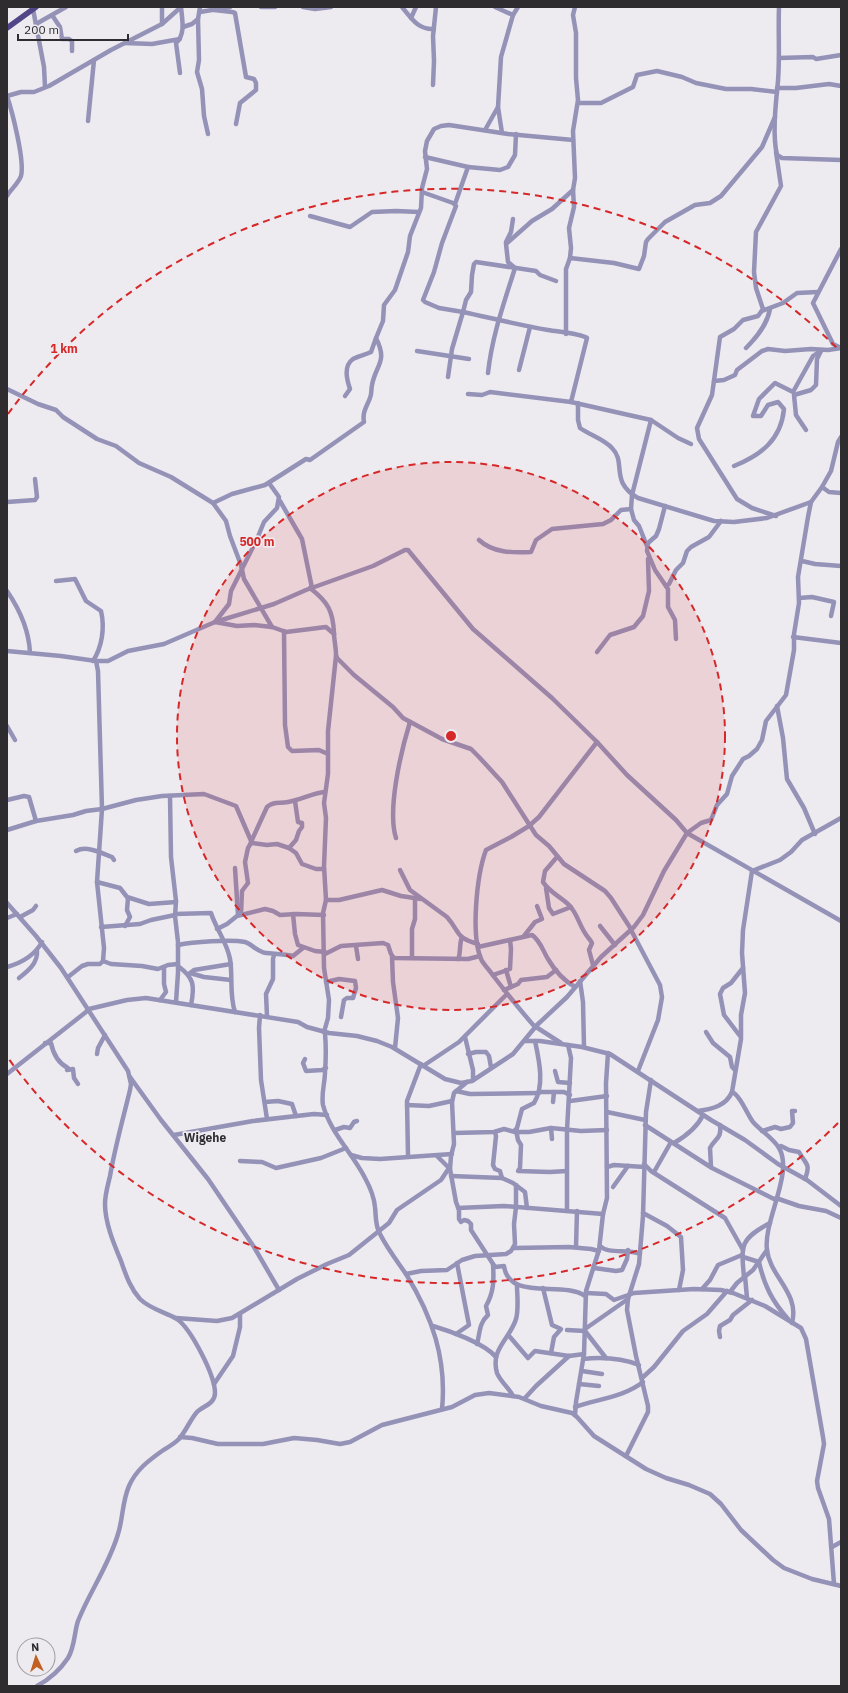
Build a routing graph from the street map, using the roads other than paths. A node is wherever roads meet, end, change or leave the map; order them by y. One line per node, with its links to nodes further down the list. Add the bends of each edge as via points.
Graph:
1 (66, 7): 19 (street)
2 (162, 7): 24 (street)
3 (181, 7): 24 (street); 25 (street)
4 (230, 7): 18 (street)
5 (261, 7): 6 (street)
6 (275, 7)
7 (304, 7): 8 (street)
8 (331, 7)
9 (402, 7): 21 (street)
10 (416, 7): 21 (street)
11 (436, 7): 27 (street)
12 (495, 7): 20 (street)
13 (518, 7): 20 (street)
14 (575, 7): 39 (street, via 573,15)
15 (779, 7): 32 (street)
16 (35, 8): 23 (street); 26 (main road)
17 (200, 10): 18 (street); 22 (street)
18 (214, 10): 43 (street, via 235,13 246,77 254,78 256,83 256,90 239,104)
19 (52, 15): 23 (street); 30 (street, via 60,27 61,38 72,41)
20 (513, 15): 40 (street, via 501,57)
21 (411, 18): 27 (street, via 425,30)
22 (198, 19): 25 (street); 46 (street, via 198,72)
23 (36, 24): 37 (street)
24 (162, 24): 29 (street)
25 (183, 27): 28 (street)
26 (7, 28)
27 (434, 29): 35 (street)
28 (181, 38): 29 (street, via 152,44); 34 (street, via 176,43)
29 (125, 43): 33 (street)
30 (72, 51)
31 (841, 55): 32 (street, via 816,59)
32 (779, 58): 38 (street)
33 (94, 60): 37 (street); 42 (street)
34 (180, 73)
35 (433, 85)
36 (841, 86): 38 (street, via 832,84)
37 (45, 87): 55 (street, via 34,92 7,96 15,122 21,170 20,178)
38 (777, 90): 39 (street, via 726,89 654,71 637,75 633,87 605,102); 41 (street)
39 (578, 103): 48 (street)
40 (498, 107): 44 (street); 45 (street)
41 (775, 117): 49 (street); 62 (street, via 762,147 721,196 710,203 695,205 663,223 648,239 639,269)
42 (88, 121)
43 (236, 124)
44 (485, 130): 45 (street); 50 (street, via 442,126 431,133 426,144)
45 (502, 133): 47 (street)
46 (208, 134)
47 (516, 134): 48 (street); 52 (street, via 514,155 508,167 500,170)
48 (573, 140): 53 (street)
49 (776, 152): 51 (street, via 782,158); 67 (street, via 781,186 756,232 754,272)
50 (426, 157): 52 (street); 54 (street, via 427,172)
51 (841, 160)
52 (468, 167): 56 (street)
53 (573, 190): 60 (street); 62 (street, via 574,207 569,228)
54 (422, 192): 56 (street); 57 (street)
55 (7, 196)
56 (455, 204): 68 (street, via 455,211 423,300 439,308)
57 (419, 212): 58 (street, via 372,212 350,227); 72 (street, via 395,290 384,305 383,321)
58 (310, 216)
59 (513, 219): 60 (street)
60 (506, 244): 63 (street, via 508,262)
61 (841, 249): 65 (street)
62 (570, 258): 71 (street, via 566,269)
63 (515, 268): 64 (street, via 536,271); 68 (street, via 474,262 472,292 466,300); 69 (street)
64 (556, 281)
65 (818, 292): 66 (street, via 797,293); 74 (street, via 814,307 833,344)
66 (770, 309): 67 (street); 73 (street, via 764,328)
67 (762, 311): 82 (street, via 758,316 743,320 720,337)
68 (463, 312): 69 (street); 77 (street)
69 (498, 320): 70 (street); 80 (street)
70 (530, 327): 71 (street); 79 (street)
71 (566, 334): 86 (street, via 582,334 587,338)
72 (376, 338): 85 (street, via 371,352 350,362 346,371 350,389); 94 (street, via 381,348 380,364 363,414 364,422 310,460 307,459)
73 (746, 348)
74 (841, 348): 75 (street)
75 (822, 350): 82 (street, via 765,350 737,369 735,375); 89 (street, via 817,359 816,384 810,390 794,395 796,415); 92 (street, via 813,356 793,392 774,383 759,399 753,416 761,416 768,405 778,402 784,408 783,421 770,444 750,459)
76 (416, 351): 77 (street)
77 (452, 356): 78 (street); 81 (street)
78 (469, 359)
79 (518, 370)
80 (488, 373)
81 (448, 377)
82 (714, 381): 104 (street, via 712,395 697,426 699,439 737,499 752,508)
83 (7, 389): 101 (street, via 56,410 97,439 116,446 139,463 171,477)
84 (468, 394): 86 (street, via 482,395 490,392)
85 (345, 396)
86 (571, 402): 87 (street)
87 (578, 403): 88 (street); 97 (street, via 580,428 613,448 622,483)
88 (651, 420): 91 (street); 97 (street)
89 (806, 430)
90 (841, 437): 95 (street, via 831,470)
91 (691, 444)
92 (734, 466)
93 (35, 479): 99 (street, via 35,500)
94 (269, 483): 98 (street); 101 (street, via 232,494)
95 (822, 487): 96 (street, via 829,492); 100 (street)
96 (841, 493)
97 (632, 495): 102 (street); 103 (street)
98 (280, 501): 111 (street, via 264,522); 114 (street, via 302,539)
99 (7, 502)
100 (811, 502): 104 (street); 109 (street)
101 (213, 503): 111 (street, via 226,521)
102 (665, 506): 105 (street); 107 (street, via 656,536)
103 (631, 509): 106 (street, via 621,510 603,524 552,529 536,540 531,552 497,551 486,547); 107 (street)
104 (776, 516): 105 (street, via 752,521)
105 (721, 521): 113 (street, via 709,537 691,546 683,564)
106 (478, 540)
107 (647, 546): 108 (street)
108 (648, 555): 113 (street); 127 (street, via 649,591 643,616 634,627 610,635)
109 (802, 561): 110 (street); 116 (street, via 798,577)
110 (841, 566)
111 (242, 570): 117 (street, via 244,579); 119 (street, via 231,591 229,604)
112 (56, 581): 130 (street, via 75,579 86,601 101,612 104,620 100,651)
113 (666, 586): 124 (street, via 668,607 675,620)
114 (311, 588): 117 (street); 122 (street, via 329,607); 135 (street, via 373,566 408,550 473,629 552,698)
115 (7, 591): 128 (street, via 24,619 30,639)
116 (799, 598): 118 (street, via 812,597 834,602); 123 (street)
117 (261, 608): 119 (street); 120 (street)
118 (831, 616)
119 (215, 622): 120 (street, via 237,626); 130 (street, via 164,644 128,651 108,661)
120 (272, 627): 121 (street)
121 (284, 631): 122 (street, via 323,627); 136 (street, via 285,725 288,746 292,750 319,750)
122 (334, 634): 129 (street)
123 (794, 637): 125 (street); 131 (street, via 786,695)
124 (676, 639)
125 (841, 643)
126 (7, 651): 128 (street)
127 (597, 652)
128 (30, 653): 130 (street)
129 (336, 656): 132 (street, via 354,675); 136 (street)
130 (95, 661): 141 (street, via 98,671)
131 (777, 706): 146 (street, via 766,721 757,750 744,758 732,776 727,794 717,805 711,820 701,823); 147 (street, via 787,778)
132 (410, 722): 144 (street, via 442,739 475,752 498,777); 148 (street, via 393,804 393,827)
133 (7, 726): 134 (street)
134 (15, 740)
135 (597, 742): 144 (street, via 546,810); 146 (street)
136 (328, 754): 137 (street)
137 (325, 792): 140 (street); 156 (street)
138 (170, 796): 141 (street, via 136,800); 149 (street, via 204,794 235,806); 165 (street, via 171,857)
139 (7, 800): 143 (street, via 28,797)
140 (295, 801): 149 (street, via 270,804); 150 (street, via 298,822 302,823 302,827)
141 (102, 809): 143 (street); 152 (street)
142 (841, 818): 147 (street)
143 (36, 820): 145 (street)
144 (529, 826): 153 (street); 190 (street, via 486,850 477,892)
145 (7, 830)
146 (687, 833): 158 (street); 181 (street, via 664,871 643,914)
147 (815, 834): 158 (street, via 802,840 780,860)
148 (396, 838)
149 (251, 842): 150 (street); 172 (street, via 245,862 248,883 242,891)
150 (289, 848): 156 (street, via 296,853 302,864)
151 (76, 851): 152 (street, via 83,848)
152 (100, 853): 154 (street); 159 (street)
153 (557, 857): 160 (street, via 545,871 543,882); 181 (street, via 604,891)
154 (114, 860)
155 (235, 868): 172 (street)
156 (324, 870): 164 (street)
157 (400, 870): 163 (street, via 410,890)
158 (752, 871): 176 (street); 206 (street, via 743,930)
159 (97, 882): 161 (street, via 122,889); 179 (street)
160 (546, 887): 169 (street); 169 (street, via 552,913)
161 (128, 898): 165 (street, via 148,904); 177 (street, via 127,910 130,917)
162 (415, 899): 163 (street); 164 (street, via 382,890 339,900); 197 (street)
163 (422, 899): 183 (street, via 448,917)
164 (326, 900): 174 (street)
165 (176, 902): 170 (street)
166 (7, 903): 173 (street)
167 (36, 906): 173 (street, via 33,910)
168 (537, 906): 182 (street, via 542,919 535,922)
169 (571, 907): 203 (street, via 592,943 590,950)
170 (175, 914): 177 (street); 180 (street, via 209,912); 188 (street)
171 (293, 914): 172 (street, via 280,915 268,909); 174 (street); 191 (street, via 295,938 298,945)
172 (239, 915): 180 (street)
173 (18, 916): 175 (street); 186 (street)
174 (324, 916): 193 (street)
175 (7, 918)
176 (841, 921)
177 (125, 926): 179 (street)
178 (600, 926): 187 (street)
179 (102, 927): 200 (street)
180 (217, 929): 185 (street)
181 (631, 929): 187 (street); 250 (street, via 660,985 662,997 658,1020)
182 (524, 936): 184 (street); 208 (street, via 536,938)
183 (462, 937): 190 (street); 199 (street)
184 (510, 940): 190 (street); 207 (street, via 510,968)
185 (224, 941): 188 (street); 194 (street, via 246,942 254,949); 201 (street)
186 (42, 942): 192 (street); 211 (street)
187 (615, 944): 203 (street)
188 (178, 945): 202 (street)
189 (356, 946): 193 (street, via 341,946); 196 (street, via 385,943); 198 (street)
190 (478, 946): 195 (street)
191 (303, 948): 193 (street); 194 (street, via 293,956 278,953)
192 (37, 951): 204 (street); 212 (street, via 38,956 31,968)
193 (325, 953): 214 (street)
194 (274, 955): 225 (street, via 273,979 266,994)
195 (480, 956): 199 (street); 210 (street)
196 (392, 957): 197 (street); 239 (street, via 398,1013)
197 (412, 958): 199 (street)
198 (358, 959)
199 (458, 959)
200 (103, 961): 205 (street, via 124,966); 211 (street, via 100,964 82,966)
201 (231, 964): 209 (street, via 194,970); 213 (street)
202 (178, 965): 205 (street, via 168,965); 209 (street); 220 (street)
203 (593, 965): 215 (street)
204 (7, 967)
205 (164, 968): 219 (street, via 166,992)
206 (743, 968): 232 (street, via 745,993 741,1015); 232 (street, via 720,994 724,1014)
207 (506, 970): 210 (street); 216 (street)
208 (556, 970): 216 (street, via 547,977 521,980); 217 (street, via 566,982)
209 (189, 974): 213 (street); 221 (street, via 192,980)
210 (493, 975): 218 (street)
211 (68, 977): 222 (street)
212 (19, 978)
213 (231, 980): 223 (street)
214 (326, 982): 226 (street, via 339,979 355,981 355,995 344,1000); 228 (street, via 329,1000)
215 (580, 982): 217 (street); 238 (street)
216 (511, 987): 218 (street)
217 (575, 987): 227 (street, via 562,1003)
218 (506, 992): 227 (street); 231 (street)
219 (160, 1000): 220 (street); 222 (street, via 137,998)
220 (176, 1002): 221 (street)
221 (192, 1005): 223 (street)
222 (89, 1009): 230 (street); 235 (street)
223 (235, 1012): 224 (street)
224 (260, 1015): 225 (street); 266 (street, via 260,1063)
225 (267, 1016): 228 (street, via 298,1022)
226 (341, 1017)
227 (535, 1027): 234 (street); 236 (street)
228 (324, 1032): 239 (street, via 356,1036); 247 (street)
229 (706, 1032): 248 (street, via 713,1043 730,1057)
230 (105, 1035): 241 (street); 252 (street)
231 (465, 1037): 242 (street); 245 (street, via 443,1054)
232 (741, 1038): 248 (street)
233 (535, 1040): 234 (street); 236 (street); 259 (street, via 539,1058)
234 (525, 1041): 246 (street, via 513,1054)
235 (45, 1043): 251 (street); 257 (street, via 51,1043 53,1052 61,1064 68,1068 67,1070 73,1070)
236 (566, 1045): 237 (street); 243 (street)
237 (576, 1046): 238 (street); 243 (street)
238 (584, 1047): 240 (street)
239 (395, 1048): 245 (street)
240 (608, 1053): 250 (street); 263 (street)
241 (97, 1054)
242 (468, 1054): 246 (street, via 486,1052); 253 (street)
243 (571, 1054): 256 (street)
244 (305, 1059): 247 (street, via 303,1063 306,1071)
245 (422, 1065): 255 (street, via 445,1079); 268 (street)
246 (491, 1067): 253 (street)
247 (326, 1068): 272 (street, via 322,1099)
248 (735, 1070): 261 (street)
249 (555, 1071): 256 (street, via 558,1082)
250 (638, 1071): 254 (street)
251 (7, 1074)
252 (130, 1076): 287 (street); 346 (street, via 130,1090 105,1203 108,1223 134,1293 146,1304)
253 (473, 1080): 255 (street)
254 (651, 1080): 269 (street); 277 (street)
255 (466, 1082): 258 (street)
256 (570, 1083): 262 (street)
257 (78, 1084)
258 (456, 1091): 259 (street, via 470,1094); 264 (street)
259 (539, 1092): 260 (street); 284 (street, via 534,1103 522,1109)
260 (554, 1092): 262 (street); 267 (street)
261 (732, 1092): 269 (street, via 729,1100 724,1103); 283 (street)
262 (570, 1094): 265 (street)
263 (607, 1096): 265 (street); 271 (street)
264 (452, 1101): 268 (street, via 424,1106); 285 (street)
265 (570, 1101): 281 (street)
266 (265, 1102): 274 (street, via 292,1104); 275 (street)
267 (554, 1102)
268 (407, 1105): 294 (street)
269 (698, 1111): 273 (street)
270 (795, 1111): 283 (street, via 792,1111 793,1123 790,1127 774,1127)
271 (607, 1112): 277 (street); 282 (street)
272 (327, 1115): 274 (street); 280 (street)
273 (702, 1115): 278 (street); 289 (street, via 699,1124)
274 (296, 1116): 275 (street)
275 (267, 1119): 287 (street)
276 (357, 1121): 280 (street, via 350,1128)
277 (645, 1122): 289 (street); 298 (street)
278 (720, 1125): 300 (street, via 718,1140 710,1148); 301 (street)
279 (551, 1128): 281 (street); 284 (street); 288 (street)
280 (335, 1130): 291 (street)
281 (567, 1130): 282 (street); 303 (street)
282 (607, 1130): 299 (street)
283 (762, 1131): 301 (street, via 779,1147)
284 (516, 1132): 286 (street, via 504,1129); 303 (street, via 521,1145 518,1171)
285 (454, 1133): 286 (street); 292 (street)
286 (497, 1133): 306 (street, via 492,1165 500,1171)
287 (174, 1135): 339 (street, via 254,1246)
288 (552, 1139)
289 (672, 1143): 300 (street); 304 (street)
290 (781, 1146): 307 (street, via 799,1152 808,1165)
291 (346, 1148): 293 (street); 296 (street, via 321,1158 276,1168 262,1162)
292 (452, 1154): 295 (street); 302 (street)
293 (351, 1155): 294 (street, via 376,1159); 321 (street, via 374,1198)
294 (408, 1156): 295 (street)
295 (437, 1156): 302 (street)
296 (240, 1161)
297 (628, 1166): 298 (street); 299 (street); 309 (street)
298 (644, 1166): 304 (street); 317 (street)
299 (607, 1167): 318 (street, via 607,1198)
300 (711, 1167): 310 (street)
301 (783, 1167): 307 (street); 310 (street)
302 (449, 1169): 305 (street); 321 (street, via 441,1180 397,1210 389,1223)
303 (567, 1170): 315 (street)
304 (654, 1172): 329 (street, via 725,1218)
305 (451, 1176): 306 (street); 313 (street)
306 (502, 1178): 308 (street)
307 (805, 1179): 311 (street)
308 (516, 1185): 312 (street); 314 (street, via 525,1192)
309 (613, 1187)
310 (776, 1199): 319 (street, via 826,1211); 320 (street)
311 (841, 1206)
312 (516, 1207): 313 (street, via 491,1205); 314 (street); 323 (street)
313 (458, 1208): 327 (street, via 459,1219 471,1224 471,1230)
314 (527, 1208): 315 (street)
315 (567, 1211): 316 (street)
316 (577, 1211): 318 (street); 322 (street)
317 (643, 1213): 328 (street); 340 (street, via 681,1237 683,1270)
318 (603, 1214): 324 (street)
319 (841, 1218)
320 (770, 1223): 326 (street); 329 (street, via 749,1237 743,1245)
321 (379, 1232): 334 (street); 339 (street, via 349,1255 322,1266)
322 (576, 1247): 323 (street); 324 (street)
323 (514, 1248): 327 (street, via 506,1254)
324 (599, 1249): 325 (street); 333 (street)
325 (628, 1250): 328 (street); 333 (street, via 622,1270)
326 (767, 1250): 330 (street); 347 (street, via 772,1267 792,1300)
327 (488, 1254): 331 (street); 332 (street)
328 (640, 1254): 343 (street, via 638,1272)
329 (742, 1254): 330 (street); 335 (street); 338 (street, via 718,1265)
330 (759, 1262): 335 (street); 347 (street, via 763,1282 778,1307)
331 (457, 1263): 334 (street, via 447,1270); 351 (street, via 469,1325)
332 (493, 1263): 336 (street, via 495,1267 504,1266 505,1274); 354 (street, via 494,1283 486,1306 488,1315 481,1322)
333 (594, 1268): 342 (street)
334 (406, 1274): 348 (street)
335 (745, 1277): 341 (street); 344 (street)
336 (516, 1285): 337 (street); 356 (street, via 516,1318)
337 (543, 1288): 342 (street); 355 (street, via 552,1325 561,1329 554,1337)
338 (702, 1289): 340 (street); 341 (street)
339 (279, 1290): 345 (street)
340 (679, 1290): 343 (street, via 634,1293)
341 (729, 1292): 344 (street); 363 (street, via 707,1314 683,1332)
342 (586, 1295): 343 (street, via 606,1294 614,1300); 350 (street)
343 (628, 1297): 350 (street); 360 (street, via 628,1320)
344 (750, 1299): 347 (street); 353 (street, via 730,1320 720,1326)
345 (240, 1314): 346 (street, via 228,1320 217,1321); 364 (street, via 240,1327 233,1356)
346 (174, 1318): 364 (street, via 183,1324 192,1337)
347 (792, 1323): 375 (street, via 802,1330 807,1342 824,1444 817,1482 829,1519)
348 (433, 1326): 351 (street); 370 (street, via 443,1377)
349 (567, 1330): 350 (street)
350 (585, 1330): 358 (street); 359 (street)
351 (456, 1334): 354 (street)
352 (510, 1337): 355 (street, via 528,1358 535,1351)
353 (720, 1338)
354 (477, 1344): 356 (street)
355 (551, 1353): 357 (street)
356 (496, 1356): 367 (street, via 497,1374 510,1388)
357 (569, 1356): 358 (street); 368 (street)
358 (584, 1356): 359 (street); 361 (street)
359 (606, 1358): 360 (street)
360 (639, 1365): 363 (street)
361 (582, 1372): 362 (street); 365 (street)
362 (602, 1374)
363 (642, 1380): 369 (street, via 631,1391); 373 (street, via 648,1412)
364 (214, 1384): 372 (street, via 215,1398 198,1411)
365 (579, 1384): 366 (street); 369 (street)
366 (599, 1386)
367 (513, 1396): 368 (street); 370 (street, via 481,1393)
368 (525, 1398): 371 (street, via 541,1406)
369 (575, 1407): 371 (street)
370 (442, 1409): 372 (street, via 382,1425 350,1442 340,1444 294,1438 258,1444 218,1444)
371 (575, 1415): 373 (street, via 594,1436)
372 (180, 1437): 378 (street, via 145,1463 132,1478 124,1502 118,1535 78,1622 69,1656 59,1670)
373 (626, 1456): 376 (street, via 659,1476 710,1494 741,1530 784,1568)
374 (841, 1542): 375 (street)
375 (832, 1547): 376 (street)
376 (834, 1584): 377 (street)
377 (841, 1586)
378 (37, 1686)

